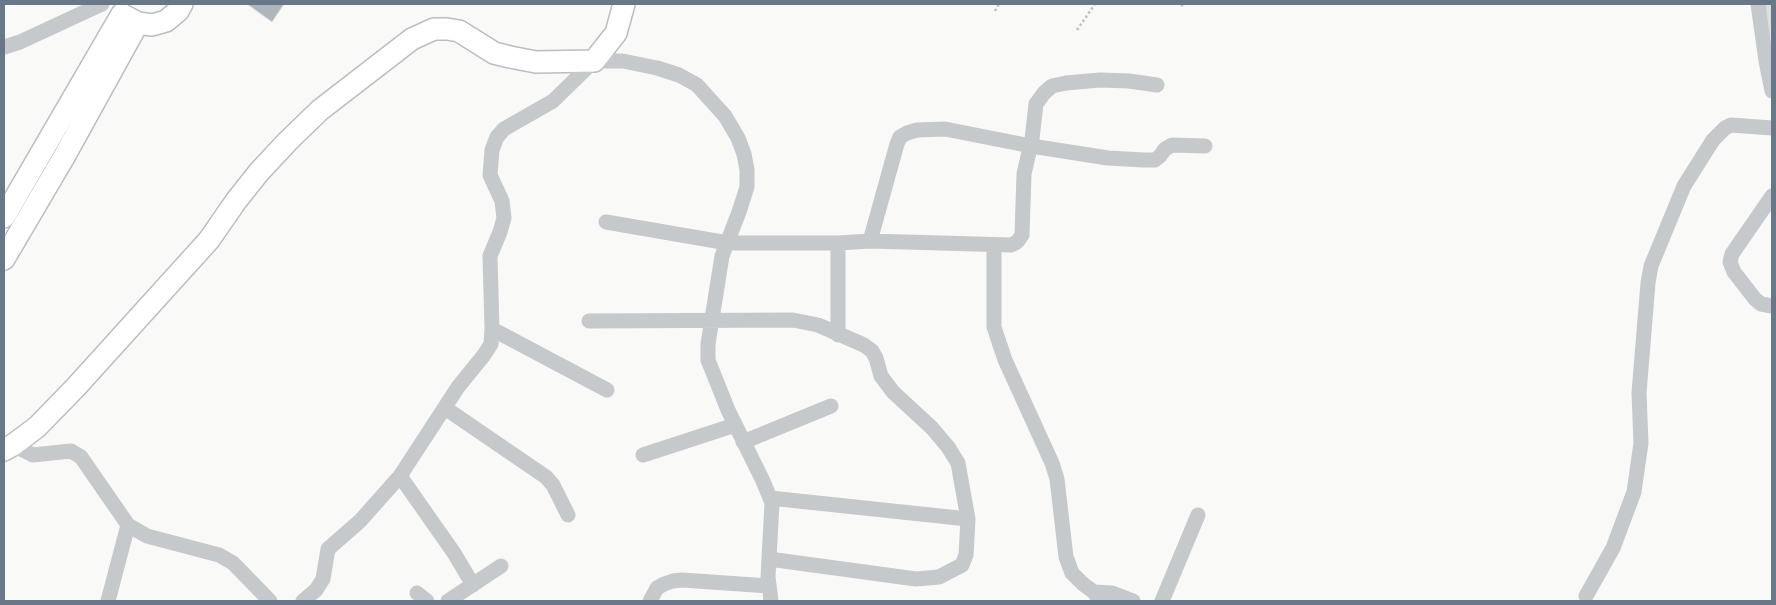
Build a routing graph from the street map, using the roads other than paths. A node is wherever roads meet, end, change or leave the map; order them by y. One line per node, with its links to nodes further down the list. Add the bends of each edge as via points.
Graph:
1 (102, 4): 6 (street)
2 (182, 4): 5 (main road, via 166,21 152,25)
3 (624, 4): 7 (main road, via 616,33)
4 (1758, 4): 9 (street)
5 (125, 14): 14 (main road); 20 (main road, via 68,149)
6 (4, 47)
7 (594, 61): 17 (street, via 623,61 679,75 697,85 725,116 744,154 747,187); 24 (street, via 552,101 504,129 494,143 490,175 504,211 490,256); 31 (main road, via 536,62 510,57 494,53 459,31 447,29 434,29 412,39 320,110 288,141 259,172 209,240 75,388 37,427)
8 (1157, 86): 11 (street, via 1100,80 1052,86 1036,104)
9 (1772, 90)
10 (1772, 128): 43 (street, via 1731,125 1713,140 1684,186 1651,266 1640,393 1640,460 1634,492 1612,548)
11 (1031, 146): 12 (street, via 1144,160 1155,160 1172,145); 16 (street, via 944,129 907,133 897,144); 19 (street, via 1024,174 1022,235 1011,245)
12 (1206, 146)
13 (1772, 196): 21 (street, via 1732,254 1730,262 1755,299)
14 (4, 217)
15 (606, 222): 17 (street)
16 (870, 240): 18 (street); 19 (street)
17 (728, 243): 18 (street); 22 (street, via 722,256)
18 (838, 243): 25 (street)
19 (994, 245): 44 (street, via 994,328 1005,360 1052,463 1057,479 1066,557 1072,573)
20 (4, 259)
21 (1772, 306)
22 (712, 320): 23 (street); 25 (street, via 803,321); 29 (street, via 708,360)
23 (589, 321)
24 (492, 329): 26 (street); 28 (street, via 491,344 484,356)
25 (838, 335): 37 (street, via 872,351 881,376 893,392 948,447 958,463)
26 (607, 390)
27 (831, 406): 30 (street)
28 (445, 408): 33 (street); 35 (street, via 546,477 554,485)
29 (735, 425): 30 (street); 32 (street)
30 (743, 442): 34 (street)
31 (8, 448): 38 (street, via 33,455 71,451 81,457)
32 (643, 455)
33 (400, 476): 41 (street); 47 (street, via 360,521 328,549 323,579)
34 (770, 498): 37 (street); 39 (street)
35 (568, 515)
36 (1198, 515): 52 (street)
37 (968, 519): 39 (street, via 966,555 962,565 939,577 916,579)
38 (128, 526): 45 (street); 46 (street, via 147,536 233,562)
39 (769, 558): 42 (street)
40 (502, 566): 41 (street)
41 (473, 585): 48 (street)
42 (769, 586): 49 (street, via 673,581 657,588); 50 (street)
43 (1586, 596)
44 (1097, 597): 51 (street, via 1112,593)
45 (108, 601)
46 (268, 601)
47 (303, 601)
48 (448, 601)
49 (650, 601)
50 (771, 601)
51 (1134, 601)
52 (1162, 601)

